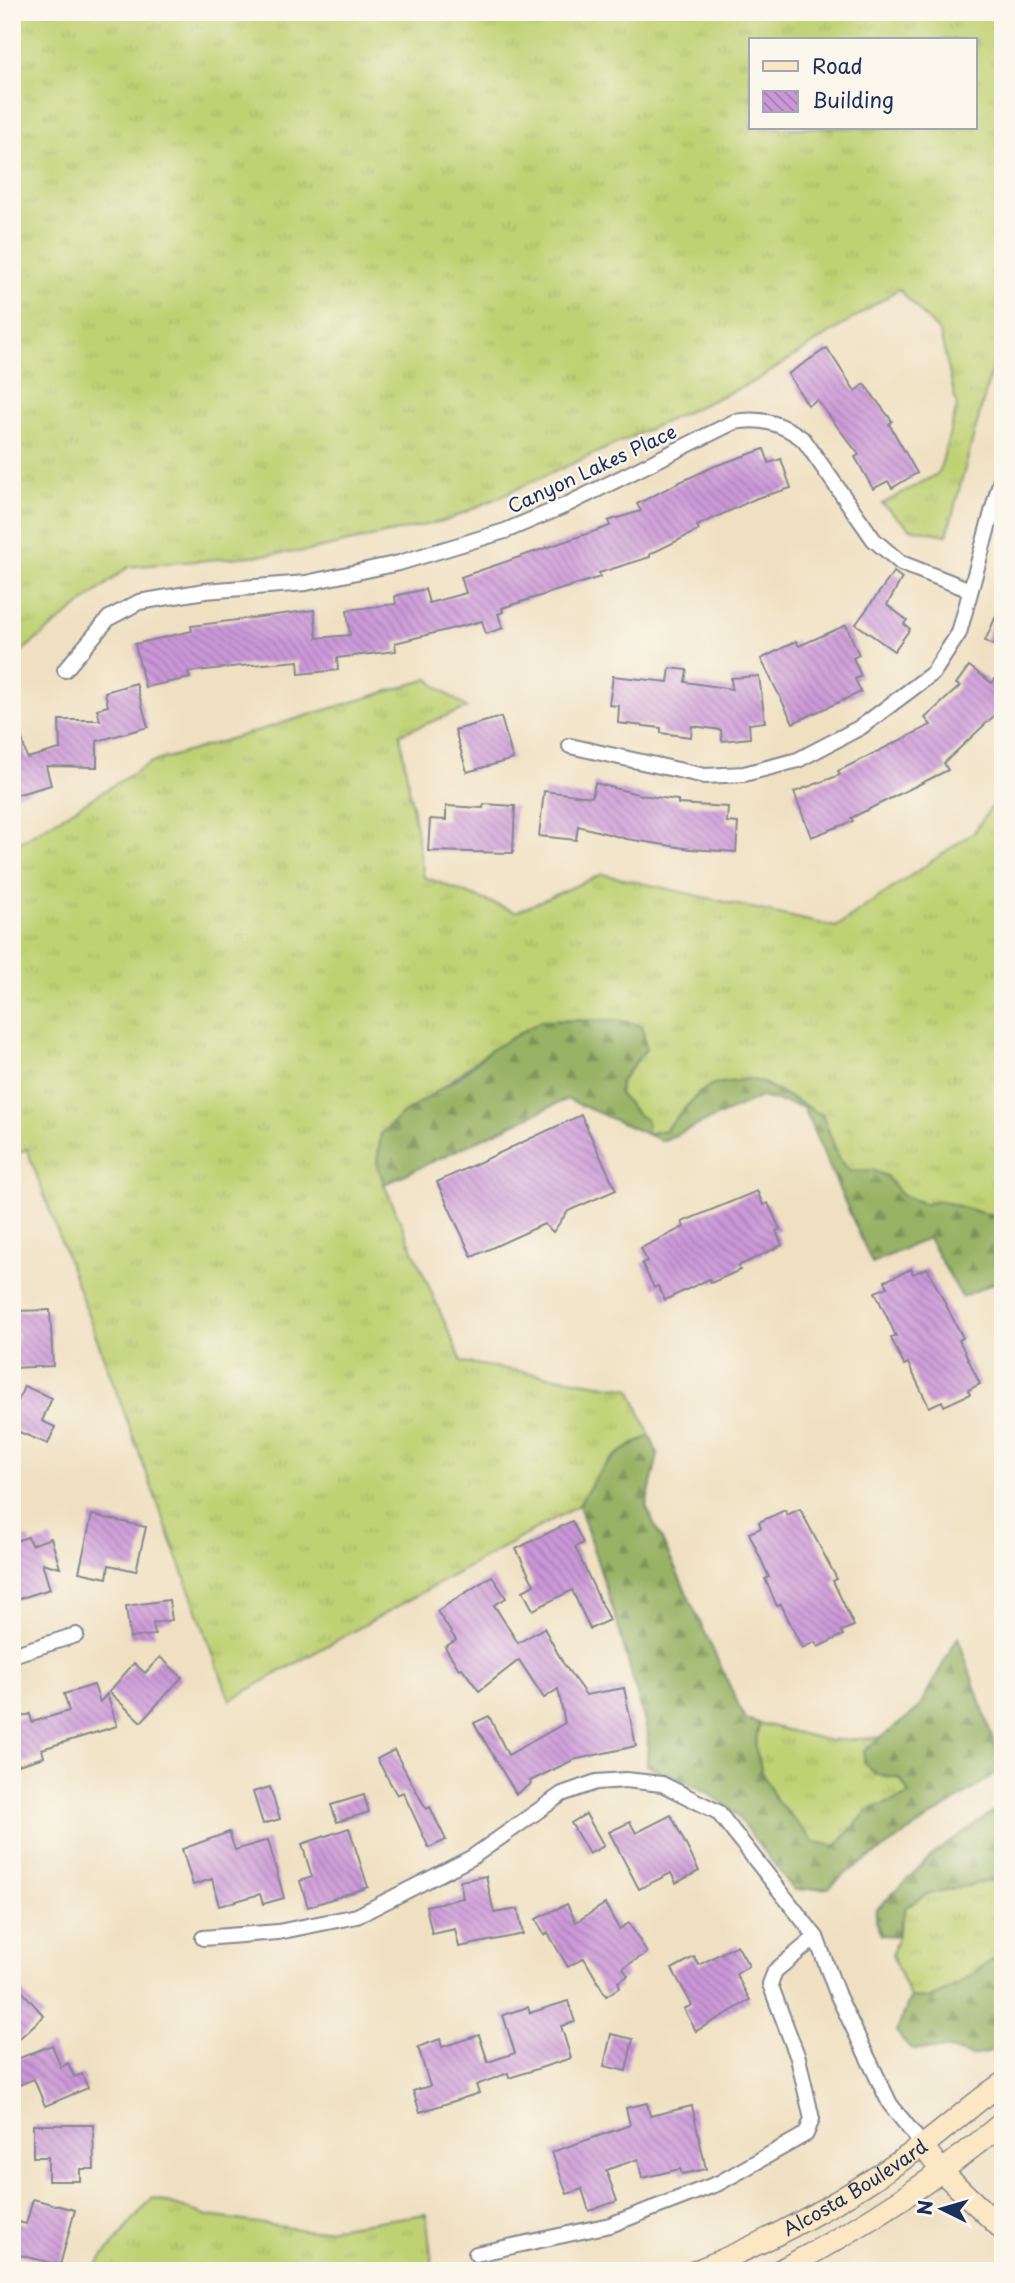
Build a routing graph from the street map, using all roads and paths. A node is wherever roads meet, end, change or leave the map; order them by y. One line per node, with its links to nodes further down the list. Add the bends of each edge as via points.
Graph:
1 (1003, 472): 2 (street)
2 (970, 590): 3 (street, Canyon Lakes Place, via 901,563 867,531 804,440 788,428 751,419 734,422 505,531 412,559 306,583 139,602 108,618); 4 (street, via 959,633 933,673 861,727 798,760 744,774 705,775)
3 (65, 670)
4 (570, 746)
5 (76, 1635): 6 (street)
6 (12, 1655)
7 (816, 1937): 8 (street, via 718,1812 662,1784 626,1780 596,1782 562,1794 471,1858 358,1916 278,1931); 11 (street, via 838,1996 890,2104); 14 (street, via 775,1971 770,1984 799,2059 812,2119 806,2134 719,2183 610,2225)
8 (203, 1938)
9 (1003, 2083): 11 (main road, Alcosta Boulevard)
10 (1003, 2122): 12 (main road, Alcosta Boulevard)
11 (923, 2146): 12 (main road); 15 (main road, Alcosta Boulevard, via 761,2244)
12 (942, 2172): 13 (main road); 16 (main road, Alcosta Boulevard)
13 (1003, 2230)
14 (476, 2253)
15 (696, 2271)
16 (779, 2271)

